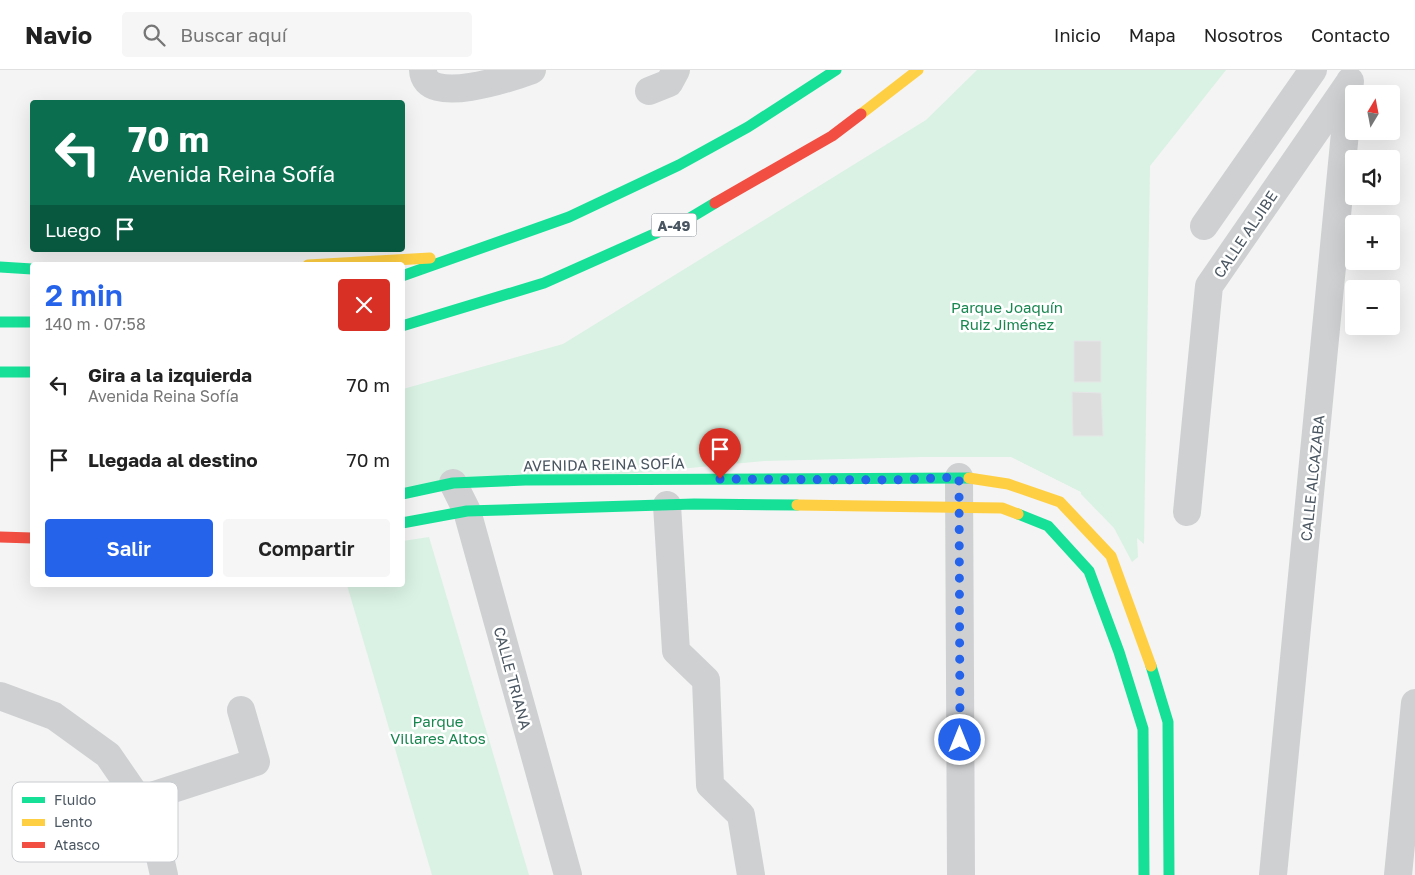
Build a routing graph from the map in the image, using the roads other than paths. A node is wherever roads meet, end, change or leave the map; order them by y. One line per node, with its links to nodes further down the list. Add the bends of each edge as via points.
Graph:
1 (532, 70): 6 (street, via 466,89 445,88 428,81)
2 (676, 70): 8 (street, via 669,83)
3 (836, 70): 10 (main road, via 748,127 680,165 569,217)
4 (918, 70): 17 (main road, A-49, via 832,136 690,218 544,283)
5 (1313, 70): 9 (street)
6 (423, 72)
7 (1354, 75): 26 (street, CALLE ALJIBE, via 1209,286); 42 (street, CALLE ALCAZABA)
8 (649, 91)
9 (1204, 226)
10 (464, 256): 11 (main road); 14 (main road)
11 (360, 262)
12 (0, 267): 13 (main road)
13 (30, 269)
14 (405, 275)
15 (0, 322): 16 (main road)
16 (30, 322)
17 (405, 325)
18 (0, 372): 19 (main road)
19 (30, 372)
20 (959, 477): 21 (main road, AVENIDA REINA SOFÍA); 24 (street); 41 (main road, AVENIDA REINA SOFÍA, via 1008,484 1060,502 1111,556 1145,644 1168,722)
21 (453, 483): 22 (main road, AVENIDA REINA SOFÍA); 25 (street, CALLE TRIANA)
22 (405, 493)
23 (667, 505): 24 (main road); 25 (main road); 38 (street, via 676,651 706,680 710,785 741,815)
24 (959, 508): 39 (street); 40 (main road, via 1002,508 1048,526 1089,572 1143,728)
25 (467, 511): 27 (main road); 37 (street, CALLE TRIANA)
26 (1188, 512)
27 (405, 522)
28 (0, 537): 29 (main road)
29 (30, 538)
30 (0, 696): 33 (street, via 54,716 108,755)
31 (1415, 703): 43 (street)
32 (242, 710): 34 (street, via 256,762)
33 (127, 782)
34 (178, 787)
35 (161, 862): 36 (street)
36 (164, 875)
37 (568, 875)
38 (751, 875)
39 (961, 875)
40 (1144, 875)
41 (1169, 875)
42 (1273, 875)
43 (1398, 875)

